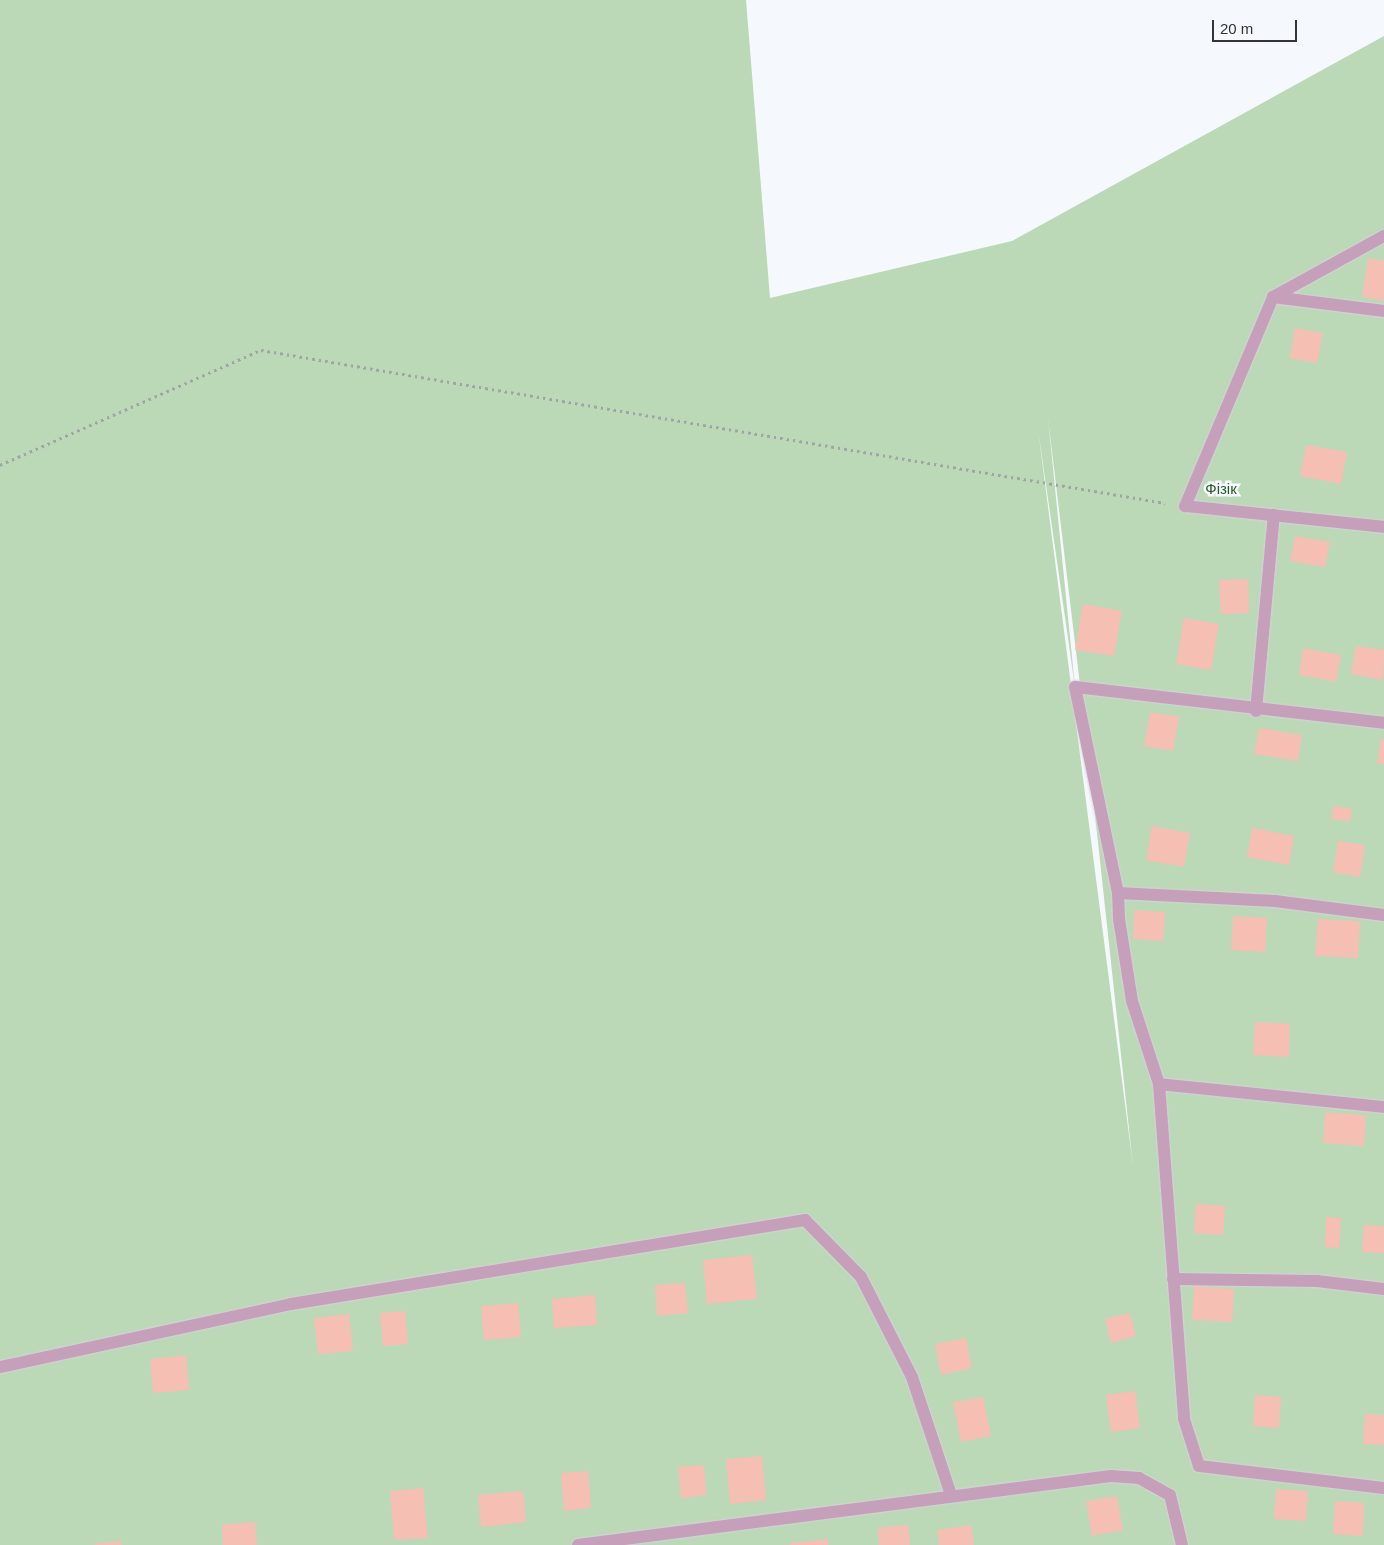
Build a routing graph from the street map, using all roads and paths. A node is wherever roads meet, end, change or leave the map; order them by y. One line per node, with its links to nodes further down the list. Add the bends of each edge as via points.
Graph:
1 (1384, 236): 2 (lane)
2 (1273, 297): 3 (lane); 5 (lane)
3 (1384, 311)
4 (0, 465): 5 (path, via 261,350)
5 (1185, 506): 6 (lane)
6 (1274, 515): 7 (lane); 8 (lane)
7 (1384, 527)
8 (1256, 711): 9 (lane); 10 (lane, via 1075,687)
9 (1384, 723)
10 (1118, 894): 11 (lane, via 1275,902); 12 (lane, via 1132,1001)
11 (1384, 915)
12 (1158, 1084): 13 (lane); 14 (lane)
13 (1384, 1107)
14 (1174, 1279): 15 (lane, via 1317,1281); 17 (lane, via 1184,1419 1199,1466)
15 (1384, 1289)
16 (0, 1367): 18 (lane, via 291,1304 804,1220 861,1277 912,1377)
17 (1384, 1488)
18 (951, 1495): 19 (lane); 20 (lane, via 1111,1476 1139,1478 1170,1495)
19 (578, 1545)
20 (1182, 1545)

